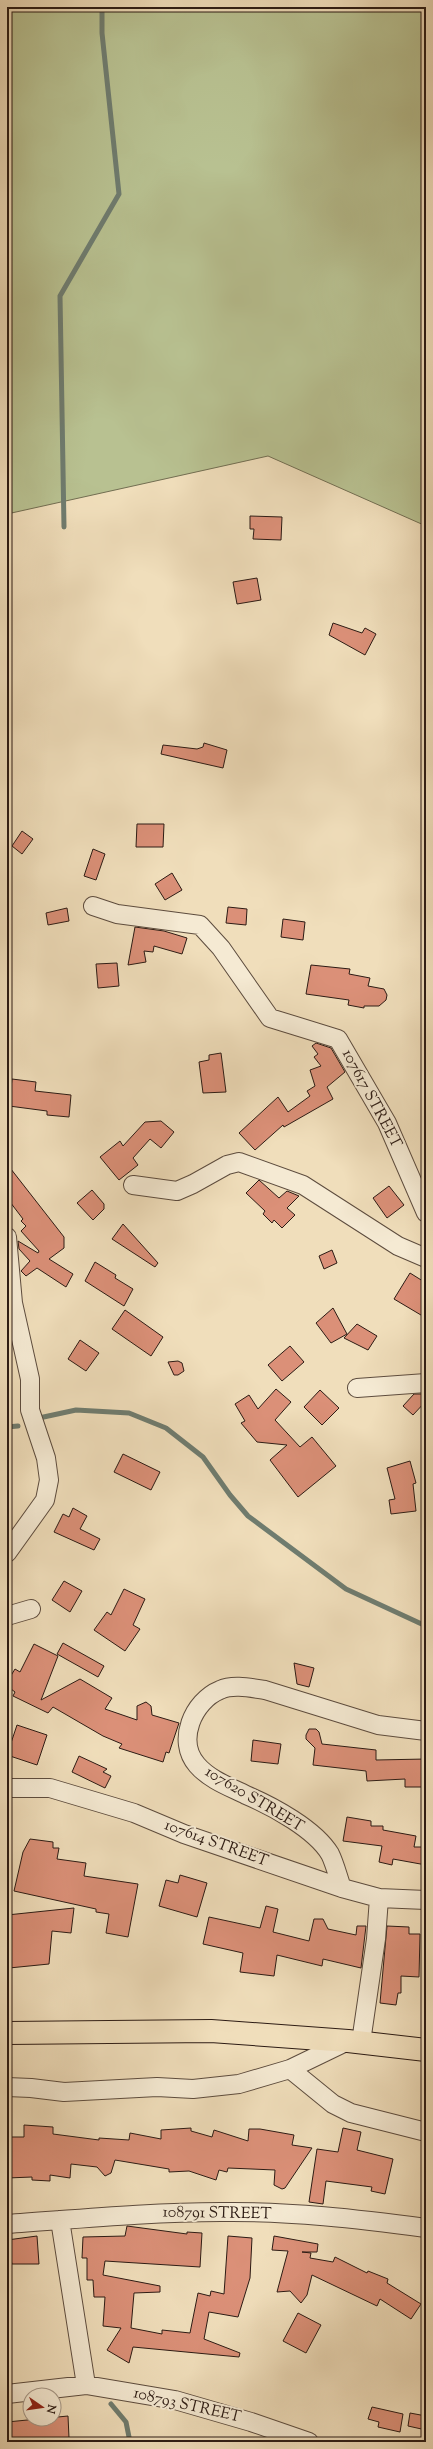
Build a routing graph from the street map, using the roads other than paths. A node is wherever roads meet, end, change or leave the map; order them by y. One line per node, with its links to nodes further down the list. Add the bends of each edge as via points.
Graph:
1 (93, 906): 3 (street, 107617 STREET, via 117,914 200,925 221,948 270,1018 338,1039 387,1123)
2 (133, 1185): 5 (street, via 177,1191 227,1165 238,1162 303,1185 398,1246)
3 (426, 1213)
4 (7, 1237): 8 (street, via 13,1303 30,1379 30,1410 46,1458 49,1480 45,1500)
5 (426, 1258)
6 (426, 1383): 7 (street)
7 (357, 1388)
8 (7, 1552)
9 (31, 1609): 10 (street)
10 (7, 1616)
11 (426, 1732): 13 (street, 107620 STREET, via 378,1725 265,1690 247,1688 221,1689 210,1695 197,1708 188,1740 190,1755 197,1765 225,1785 268,1804 310,1833 330,1853)
12 (7, 1788): 13 (street, 107614 STREET, via 50,1788 119,1809)
13 (342, 1888): 14 (street, 107614 STREET)
14 (379, 1898): 15 (street, 107614 STREET); 17 (street, via 376,1939)
15 (426, 1900)
16 (7, 2033): 17 (main road, via 211,2031)
17 (354, 2042): 18 (main road); 19 (street)
18 (426, 2050)
19 (290, 2069): 20 (street, via 239,2084 193,2089 158,2087 64,2092); 21 (street, via 333,2104 351,2113)
20 (7, 2087)
21 (426, 2132)
22 (60, 2220): 23 (street, 108791 STREET); 24 (street, 108791 STREET, via 134,2214 223,2212 317,2217); 25 (street)
23 (7, 2224)
24 (426, 2228)
25 (86, 2384): 26 (street, 108793 STREET); 27 (street, 108793 STREET, via 176,2400)
26 (7, 2394)
27 (309, 2442)

